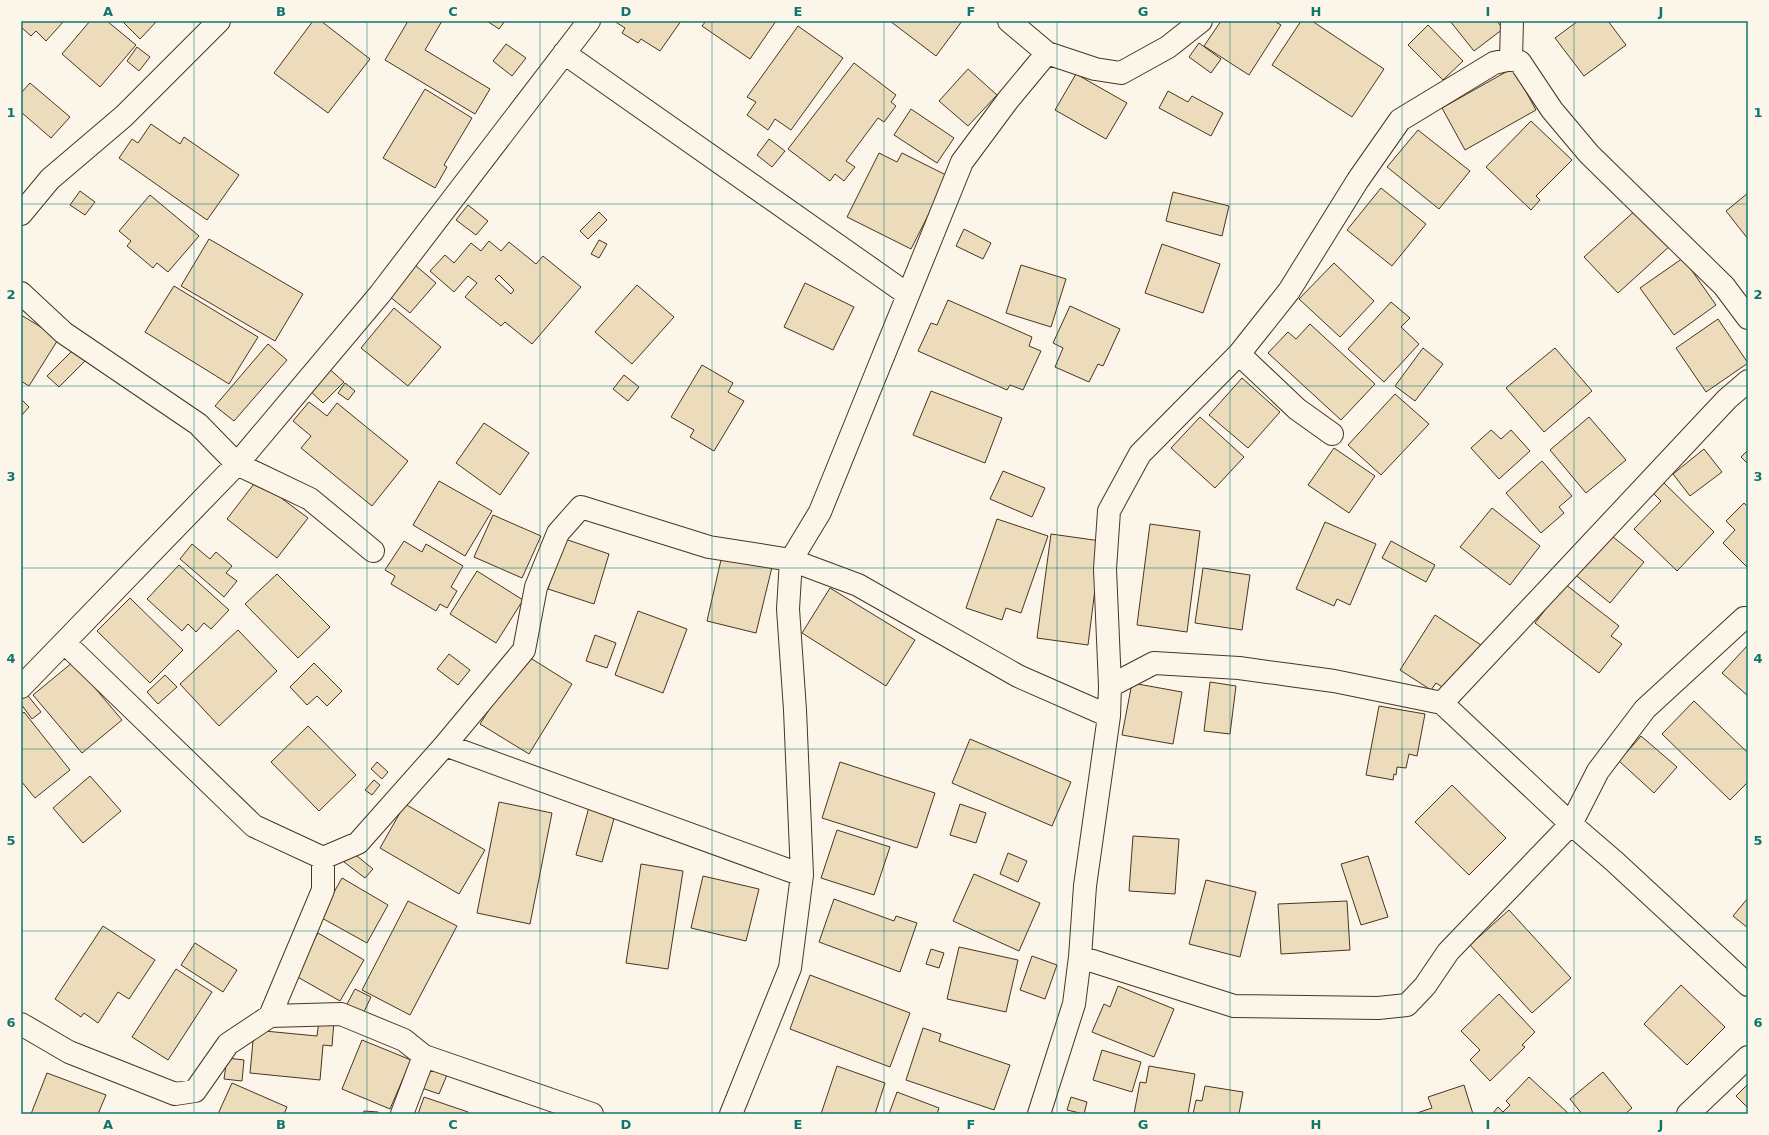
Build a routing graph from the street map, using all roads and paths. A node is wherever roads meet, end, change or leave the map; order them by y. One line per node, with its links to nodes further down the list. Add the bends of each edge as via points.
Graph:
1 (219, 21): 9 (street, via 124,116 50,179)
2 (589, 21): 6 (street)
3 (1008, 21): 7 (street)
4 (1201, 21): 7 (street, via 1168,47 1121,73 1095,69)
5 (1512, 21): 8 (street)
6 (564, 53): 11 (street); 16 (street, via 380,294)
7 (1047, 54): 11 (street, via 1008,100 962,162)
8 (1512, 60): 12 (street, via 1520,62 1552,110 1589,154 1724,286); 13 (street, via 1494,63 1400,120 1358,180 1288,291)
9 (21, 214)
10 (21, 293): 16 (street, via 64,332 198,424)
11 (908, 294): 18 (street, via 820,512)
12 (1748, 318)
13 (1239, 354): 15 (street, via 1297,409); 21 (street, via 1140,454 1109,511 1105,569)
14 (1748, 381): 23 (street, via 1727,399)
15 (1332, 434)
16 (237, 464): 17 (street, via 310,499); 20 (street)
17 (373, 551)
18 (791, 560): 24 (street, via 858,585 1018,676); 25 (street, via 709,547 581,507 558,533 536,587 524,650); 28 (street, via 788,609)
19 (1744, 618): 26 (street, via 1645,709 1598,771)
20 (65, 643): 22 (street); 27 (street, via 254,826)
21 (1110, 686): 23 (street, via 1154,663 1239,668 1334,681); 24 (street)
22 (21, 687)
23 (1442, 703): 26 (street)
24 (1109, 716): 29 (street, via 1085,886)
25 (445, 745): 27 (street, via 358,843); 28 (street)
26 (1571, 824): 29 (street, via 1448,952 1426,986 1407,1005 1378,1008 1234,1006); 30 (street)
27 (323, 858): 31 (street, via 323,890)
28 (802, 875): 37 (street, via 790,968)
29 (1080, 957): 38 (street, via 1074,1004)
30 (1748, 985)
31 (270, 1016): 32 (street, via 228,1044 194,1091 175,1094 69,1052); 33 (street, via 341,1014 404,1040)
32 (21, 1024)
33 (424, 1056): 35 (street); 36 (street)
34 (1748, 1057): 39 (street)
35 (402, 1114)
36 (592, 1114)
37 (732, 1114)
38 (1039, 1114)
39 (1688, 1114)

